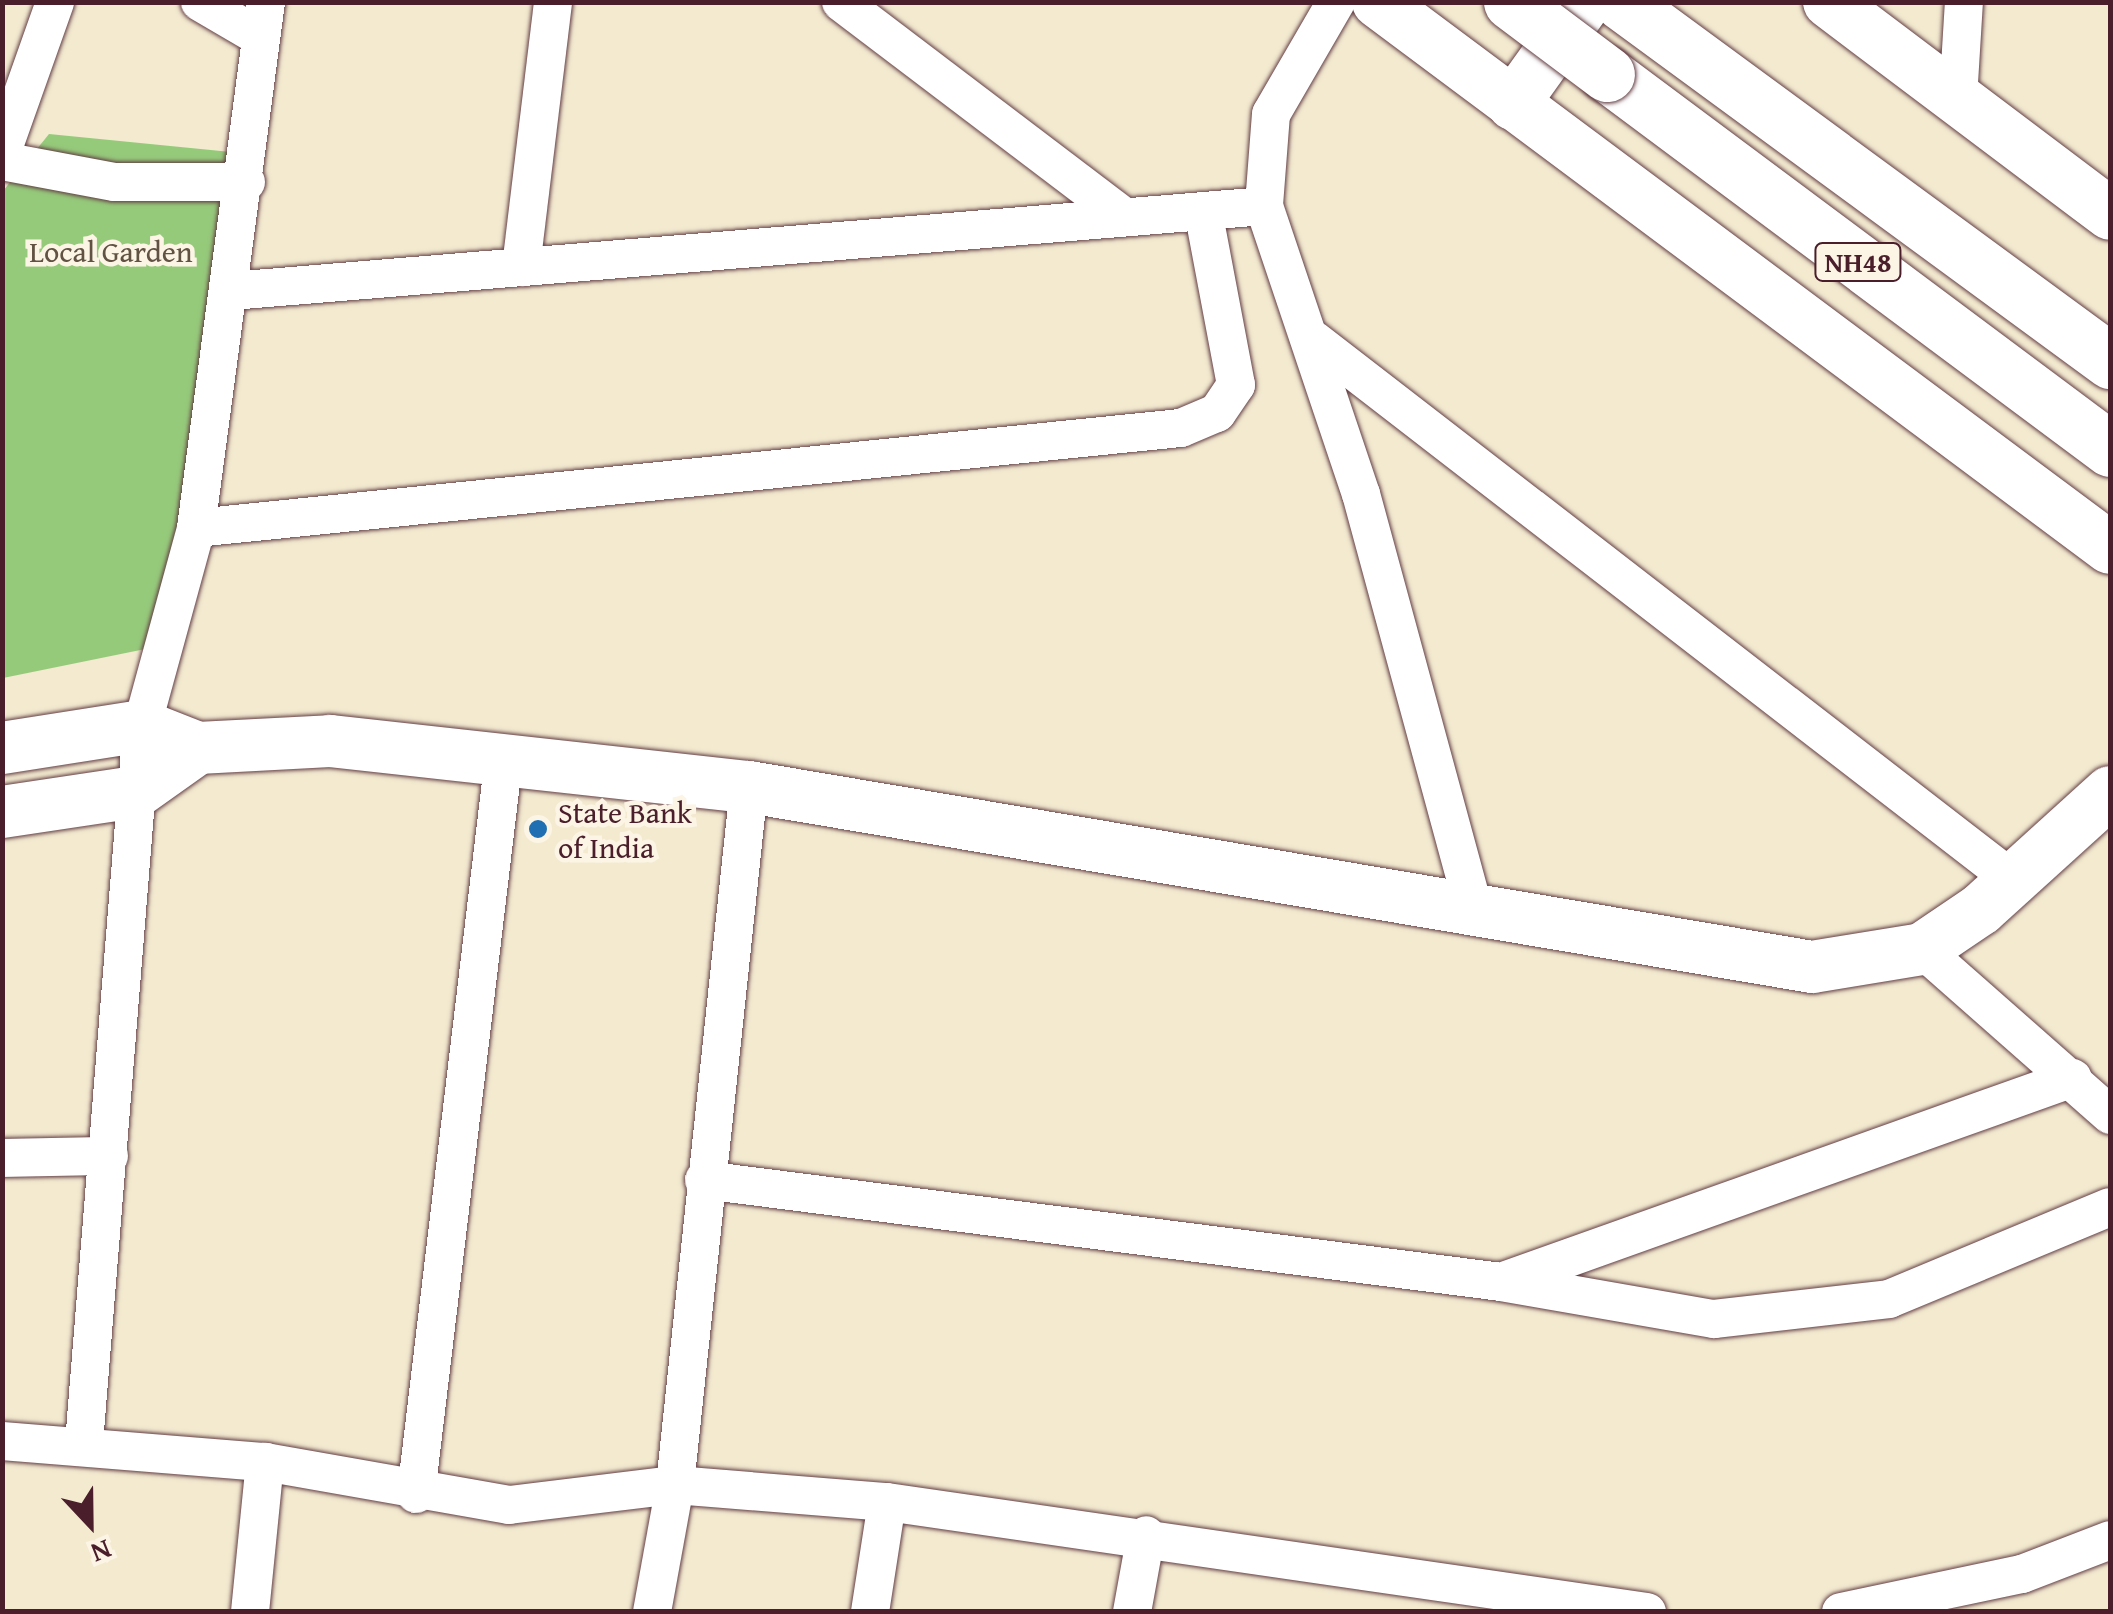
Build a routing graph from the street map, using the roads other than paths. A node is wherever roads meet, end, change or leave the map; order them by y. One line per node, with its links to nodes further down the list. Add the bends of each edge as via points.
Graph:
1 (54, 2): 14 (street)
2 (200, 2): 11 (street)
3 (553, 2): 21 (street)
4 (841, 2): 20 (street)
5 (1336, 2): 18 (street, via 1271,114)
6 (1378, 2): 13 (street)
7 (1511, 2): 25 (highway, NH48, bridge)
8 (1829, 2): 12 (street)
9 (1964, 2): 12 (street)
10 (1612, 4): 13 (street); 24 (highway, NH48)
11 (263, 20): 16 (street)
12 (1958, 99): 17 (street)
13 (1513, 104): 27 (street)
14 (2, 152)
15 (2, 161): 16 (street, via 114,182)
16 (246, 182): 22 (street)
17 (2106, 198)
18 (1264, 206): 19 (street); 23 (street)
19 (1203, 211): 20 (street); 26 (street, via 1236,384 1216,412 1182,428)
20 (1124, 218): 21 (street)
21 (521, 267): 22 (street)
22 (231, 291): 26 (street)
23 (1314, 340): 36 (street); 37 (street)
24 (2110, 361)
25 (2110, 449)
26 (196, 528): 28 (street)
27 (2110, 548)
28 (142, 726): 29 (street); 30 (street); 33 (street)
29 (2, 748)
30 (198, 748): 31 (street, via 330,741); 33 (street)
31 (504, 757): 32 (street); 50 (street)
32 (749, 788): 37 (street); 43 (street)
33 (136, 792): 35 (street); 41 (street)
34 (2110, 792): 36 (street)
35 (2, 812)
36 (2014, 880): 38 (street)
37 (1475, 915): 38 (street, via 1812,967)
38 (1922, 949): 39 (street)
39 (2072, 1078): 40 (street); 45 (street)
40 (2110, 1115)
41 (109, 1156): 42 (street); 47 (street)
42 (2, 1158)
43 (704, 1180): 45 (street); 49 (street)
44 (2110, 1207): 45 (street, via 1889,1300 1827,1312 1714,1319)
45 (1500, 1282)
46 (2, 1441): 47 (street)
47 (84, 1443): 48 (street)
48 (265, 1462): 50 (street); 54 (street)
49 (675, 1485): 50 (street, via 559,1505); 51 (street); 55 (street)
50 (416, 1494)
51 (887, 1502): 52 (street); 56 (street)
52 (1146, 1535): 57 (street); 58 (street)
53 (2110, 1540): 59 (street, via 2022,1574)
54 (250, 1612)
55 (652, 1612)
56 (870, 1612)
57 (1132, 1612)
58 (1646, 1612)
59 (1841, 1612)

